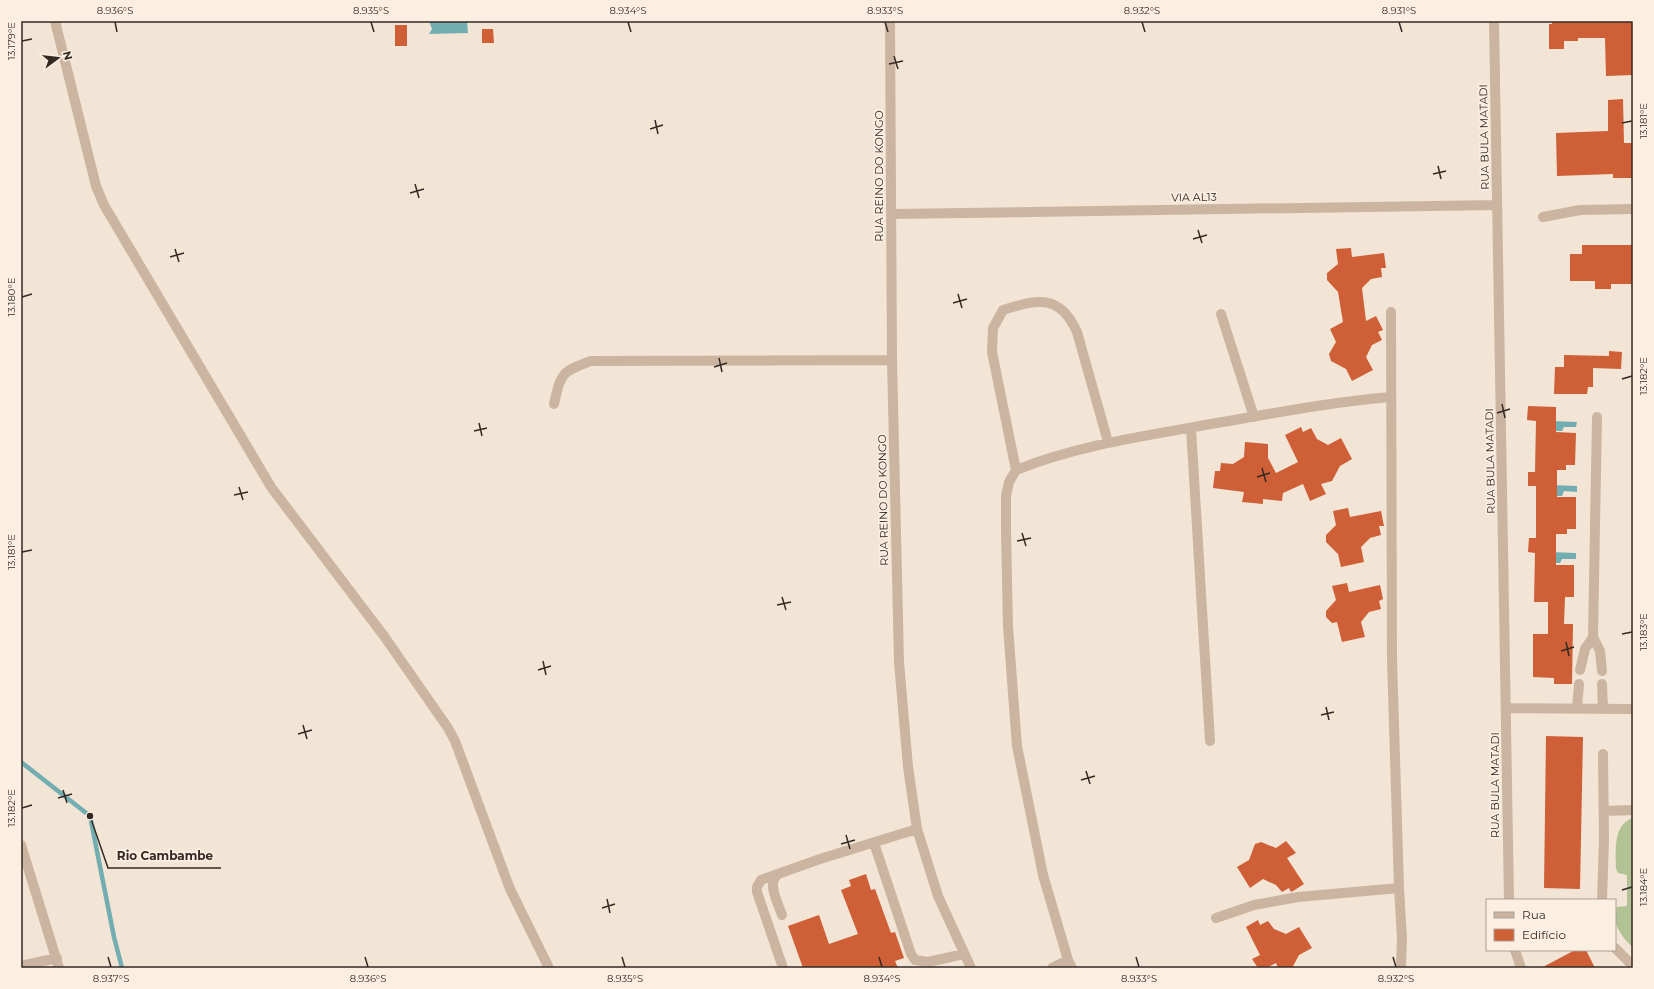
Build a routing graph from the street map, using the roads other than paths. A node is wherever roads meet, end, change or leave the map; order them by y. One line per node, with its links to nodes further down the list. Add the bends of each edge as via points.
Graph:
1 (55, 21): 49 (street, via 96,186 104,204 271,487 384,636 448,728 510,889)
2 (890, 21): 6 (street, RUA REINO DO KONGO)
3 (1494, 21): 4 (street, RUA BULA MATADI)
4 (1497, 205): 6 (street, VIA AL13); 23 (street, RUA BULA MATADI)
5 (1633, 209): 7 (street, via 1580,210)
6 (892, 214): 10 (street, RUA REINO DO KONGO)
7 (1543, 217)
8 (1391, 312): 11 (street)
9 (1221, 314): 13 (street)
10 (892, 360): 12 (street, via 591,362 574,367 561,377); 31 (street, RUA REINO DO KONGO, via 899,662 909,774)
11 (1390, 397): 13 (street, via 1323,404); 37 (street, via 1392,659)
12 (554, 404)
13 (1254, 417): 15 (street)
14 (1596, 417): 18 (street)
15 (1191, 428): 16 (street); 27 (street)
16 (1108, 442): 17 (street, via 1044,459); 17 (street, via 1072,320 1061,308 1044,301 1003,310 993,328 992,352)
17 (1016, 470): 46 (street, via 1009,482 1006,496 1006,531 1008,627 1017,746 1042,875)
18 (1593, 637): 19 (street, via 1585,649); 20 (street, via 1600,651)
19 (1580, 670)
20 (1602, 671)
21 (1580, 684): 24 (street)
22 (1602, 684): 25 (street)
23 (1506, 708): 24 (street); 38 (street, RUA BULA MATADI)
24 (1577, 708): 25 (street)
25 (1603, 709): 26 (street)
26 (1633, 709)
27 (1210, 741)
28 (1603, 754): 30 (street)
29 (1633, 810): 30 (street)
30 (1604, 811): 39 (street)
31 (917, 829): 32 (street); 44 (street, RUA REINO DO KONGO, via 938,896)
32 (874, 843): 34 (street); 44 (street, via 915,960 928,962)
33 (21, 845): 45 (street)
34 (780, 873): 35 (street); 36 (street, via 774,877)
35 (760, 882): 36 (street, via 767,881); 50 (street, via 758,896)
36 (773, 887): 40 (street)
37 (1399, 888): 41 (street, via 1254,905); 53 (street)
38 (1509, 899)
39 (1602, 899)
40 (782, 915)
41 (1216, 918)
42 (1616, 949): 48 (street)
43 (1515, 951): 54 (street)
44 (964, 954): 51 (street, RUA REINO DO KONGO)
45 (58, 963): 47 (street)
46 (1070, 964): 52 (street)
47 (21, 966)
48 (1633, 966)
49 (549, 968)
50 (783, 968)
51 (971, 968)
52 (1052, 968)
53 (1401, 968)
54 (1520, 968)

